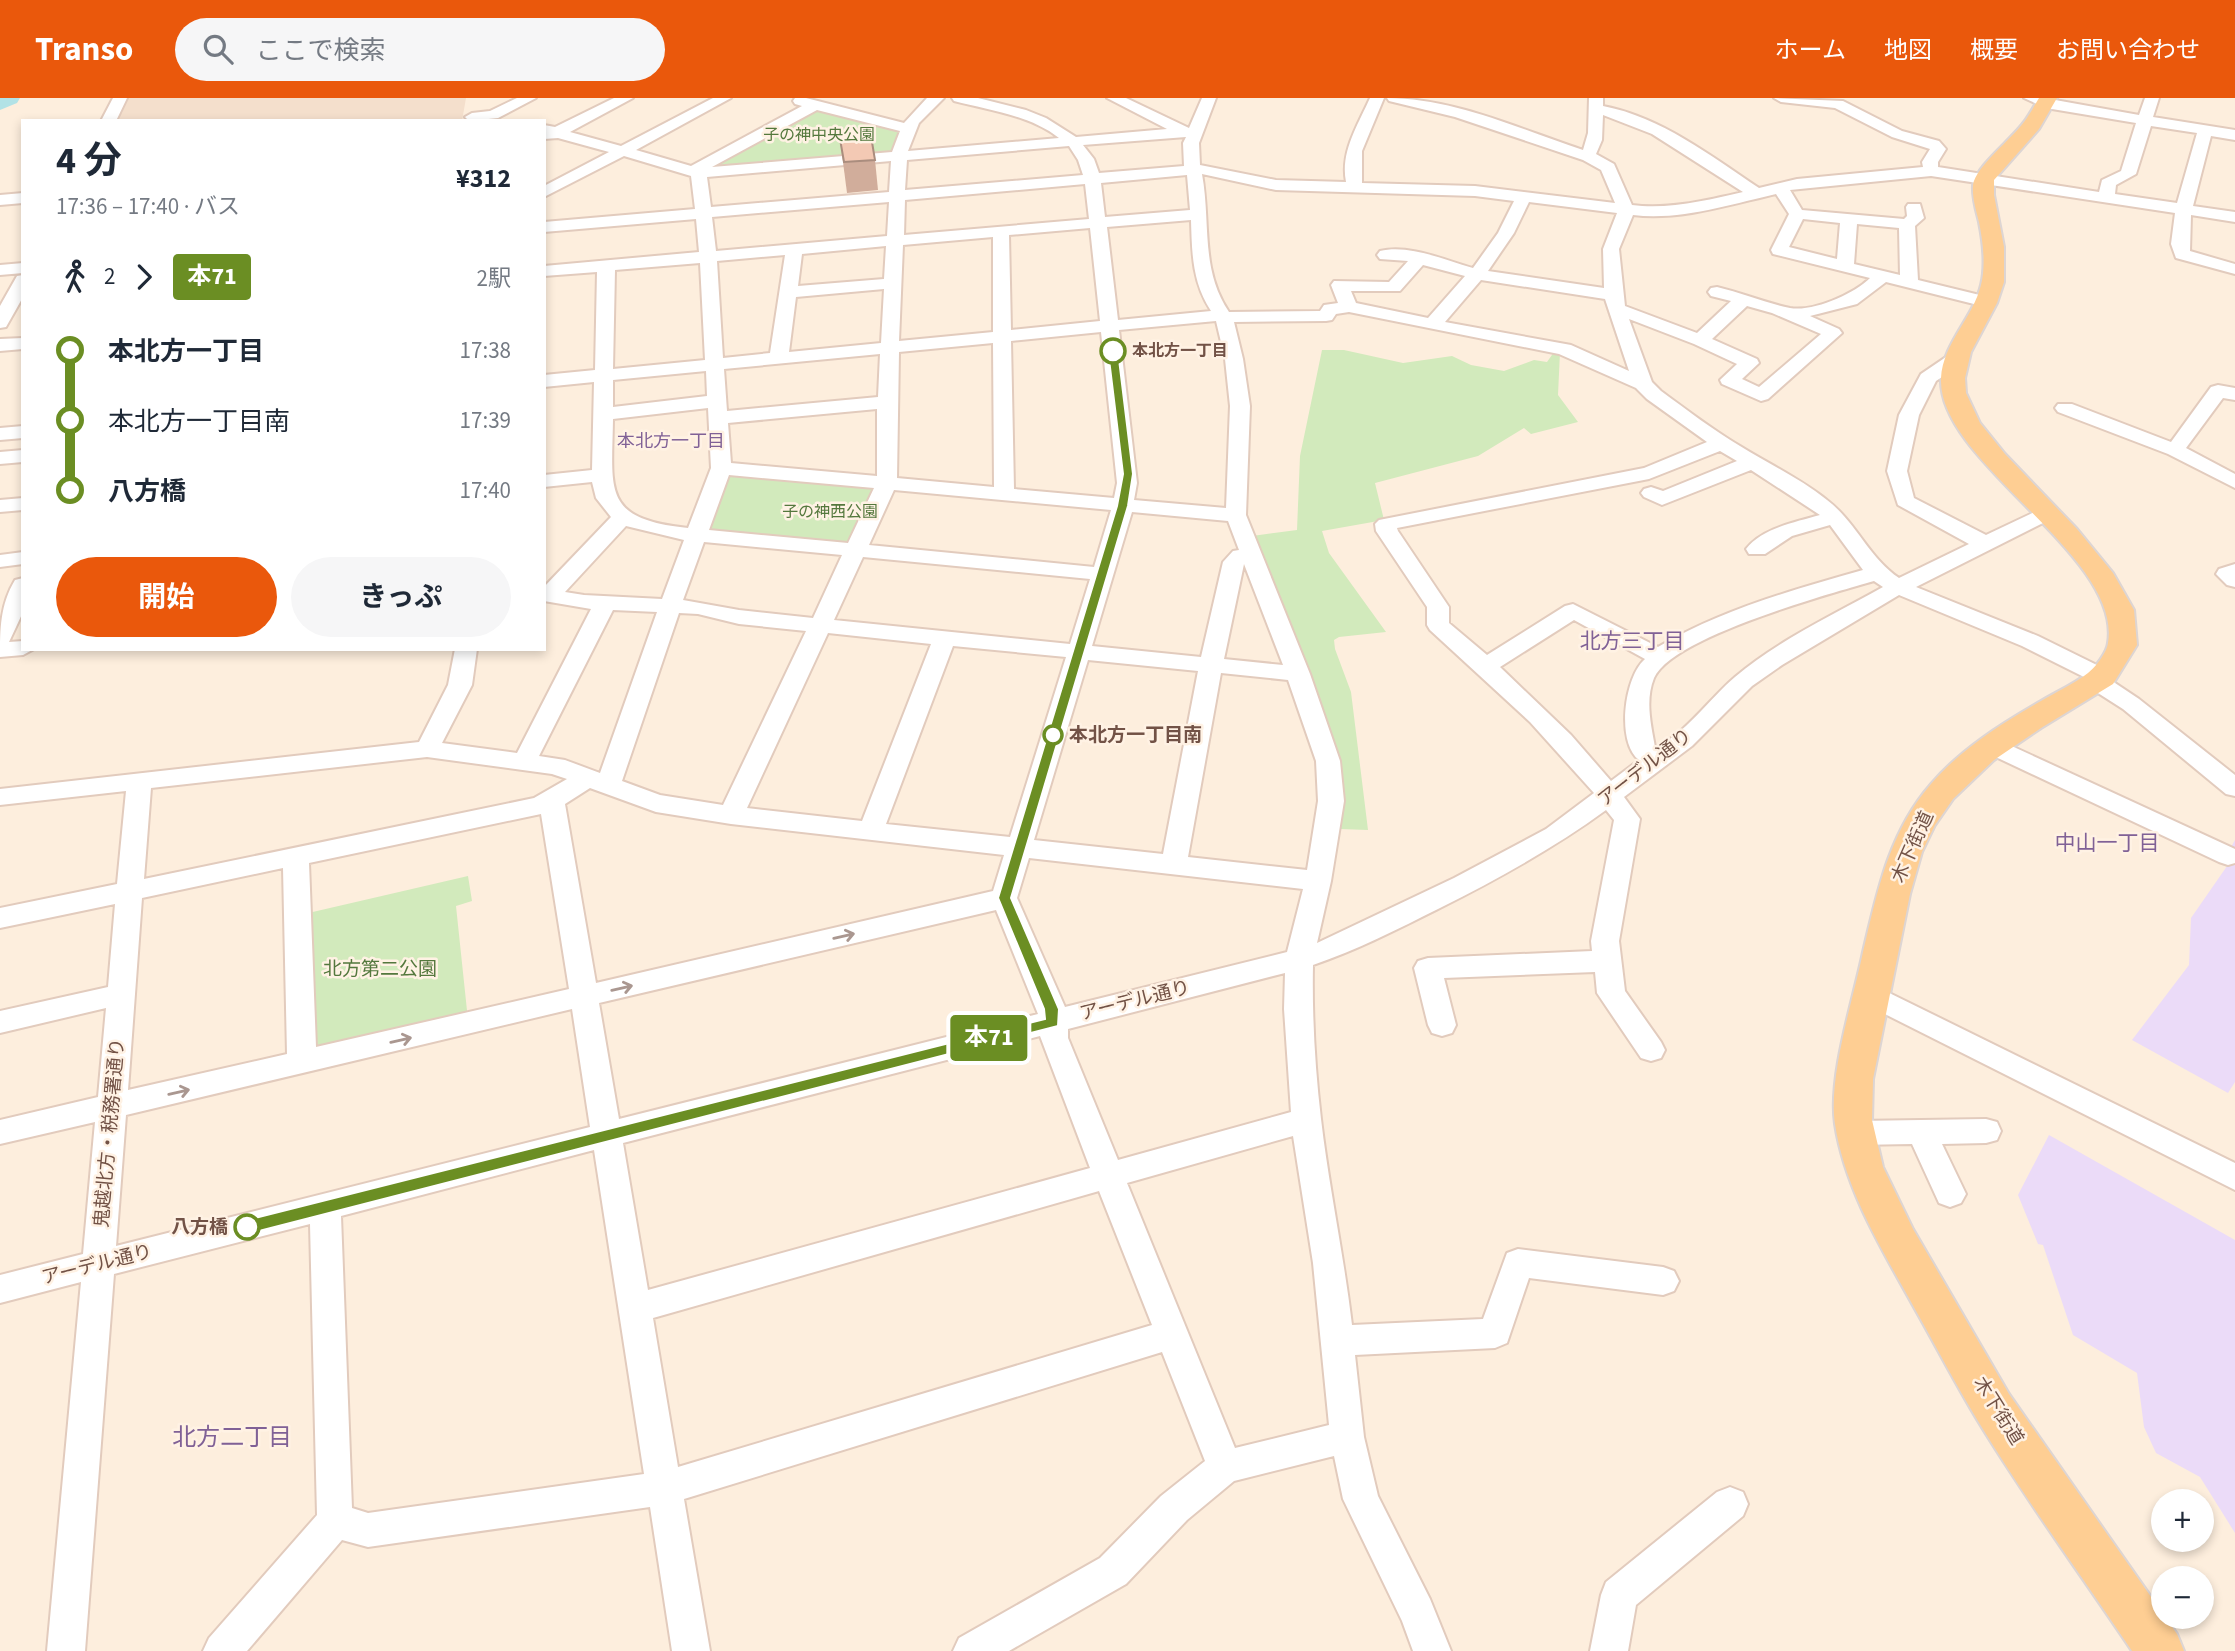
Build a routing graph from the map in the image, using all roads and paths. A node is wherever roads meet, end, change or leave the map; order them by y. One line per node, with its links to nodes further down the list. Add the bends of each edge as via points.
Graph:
1 (120, 98): 20 (street)
2 (475, 98): 21 (street)
3 (529, 98): 19 (street)
4 (626, 98): 26 (street)
5 (724, 98): 30 (street)
6 (790, 98): 18 (street)
7 (937, 98): 24 (street)
8 (959, 98): 29 (street, via 1030,117)
9 (1114, 98): 27 (street)
10 (1209, 98): 27 (street)
11 (1377, 98): 38 (street, via 1353,154)
12 (1394, 98): 16 (street)
13 (1781, 98): 34 (street, via 1838,104 1897,134 1934,144 1938,149 1930,162)
14 (2152, 98): 23 (street)
15 (2042, 100): 23 (street); 36 (main road, via 2032,125)
16 (1438, 103): 31 (street)
17 (1595, 103): 31 (street, via 1597,141); 41 (street, via 1682,144)
18 (815, 105): 24 (street); 35 (street)
19 (493, 115): 21 (street); 22 (street)
20 (109, 119)
21 (471, 119)
22 (507, 119)
23 (2145, 120): 25 (street); 45 (street, via 2128,174 2108,183)
24 (907, 128): 32 (street)
25 (2205, 130): 28 (street); 48 (street)
26 (548, 133): 30 (street)
27 (1190, 133): 29 (street); 33 (street)
28 (2235, 135)
29 (1075, 141): 32 (street); 37 (street, via 1086,155)
30 (620, 151): 35 (street); 40 (street)
31 (1583, 155): 49 (street, via 1608,167)
32 (900, 156): 35 (street); 42 (street)
33 (1193, 171): 37 (street); 38 (street, via 1203,169 1276,185); 51 (street)
34 (1931, 171): 36 (street); 39 (street)
35 (696, 172): 50 (street)
36 (1984, 179): 45 (street); 79 (main road, 木下街道, via 1994,253)
37 (1093, 180): 42 (street); 55 (street)
38 (1355, 186): 44 (street, via 1475,191)
39 (1781, 188): 41 (street); 52 (street)
40 (546, 191)
41 (1758, 195): 49 (street, via 1709,205)
42 (899, 197): 50 (street); 59 (street)
43 (21, 198): 46 (street)
44 (1523, 198): 49 (street); 70 (street, via 1513,224)
45 (2106, 198): 48 (street)
46 (0, 200)
47 (1914, 207): 56 (street, via 1916,218)
48 (2184, 210): 53 (street); 67 (street, via 2182,254)
49 (1626, 211): 78 (street, via 1611,249)
50 (703, 214): 57 (street); 62 (street)
51 (1199, 214): 55 (street); 82 (street, via 1201,264 1208,293)
52 (1797, 214): 54 (street); 65 (street, via 1779,250)
53 (2235, 217)
54 (1849, 219): 56 (street); 65 (street)
55 (1099, 222): 58 (street); 85 (street)
56 (1908, 224): 72 (street)
57 (546, 227)
58 (1001, 231): 59 (street); 86 (street)
59 (896, 241): 60 (street); 73 (street)
60 (794, 249): 62 (street); 75 (street)
61 (1387, 255): 63 (street)
62 (708, 257): 64 (street); 93 (street)
63 (1419, 259): 70 (street); 80 (street, via 1394,287 1340,285)
64 (606, 266): 69 (street); 94 (street)
65 (1845, 266): 71 (street)
66 (21, 268): 68 (street)
67 (2235, 269)
68 (0, 270)
69 (546, 271)
70 (1477, 274): 78 (street); 84 (street)
71 (1882, 276): 72 (street); 81 (street, via 1865,295 1846,304)
72 (1909, 282): 79 (street)
73 (893, 283): 75 (street); 90 (street)
74 (21, 284): 83 (street)
75 (788, 292): 91 (street)
76 (1717, 292): 77 (street)
77 (1744, 299): 81 (street); 87 (street)
78 (1615, 302): 87 (street); 96 (street)
79 (1986, 302): 92 (main road, 木下街道)
80 (1349, 307): 82 (street, via 1330,309 1326,316); 84 (street)
81 (1789, 314): 87 (street, via 1833,333 1761,395 1729,380 1750,363)
82 (1223, 316): 85 (street); 120 (street, via 1240,407)
83 (0, 323)
84 (1434, 323): 96 (street, via 1564,349)
85 (1110, 325): 86 (street); 118 (street, via 1128,474)
86 (1001, 336): 90 (street); 115 (street)
87 (1700, 340)
88 (21, 342): 89 (street)
89 (0, 345)
90 (889, 347): 91 (street); 98 (street)
91 (779, 358): 93 (street)
92 (1956, 359): 119 (main road, 木下街道, via 1954,393 1976,437); 124 (street, via 1928,378 1909,415 1897,471 1905,501)
93 (715, 364): 94 (street); 100 (street)
94 (605, 375): 95 (street); 101 (street)
95 (546, 381)
96 (1643, 384): 104 (street)
97 (2235, 394): 105 (street, via 2218,391)
98 (887, 402): 100 (street); 113 (street)
99 (2065, 408): 105 (street)
100 (717, 410): 101 (street); 109 (street)
101 (604, 414): 110 (street)
102 (21, 432): 103 (street)
103 (0, 434)
104 (1720, 443): 108 (street); 147 (street, via 1649,473 1386,524 1438,607 1438,625)
105 (2175, 450): 112 (street)
106 (21, 456): 107 (street)
107 (0, 458)
108 (1752, 462): 114 (street, via 1662,499); 122 (street)
109 (721, 468): 113 (street); 123 (street)
110 (603, 475): 111 (street); 121 (street, via 607,501)
111 (546, 481)
112 (2235, 482)
113 (887, 483): 115 (street); 126 (street)
114 (1651, 493)
115 (1004, 494): 118 (street)
116 (21, 504): 117 (street)
117 (0, 506)
118 (1123, 506): 120 (street); 131 (street)
119 (2046, 514): 124 (street, アーデル通り); 149 (main road, 木下街道, via 2095,566 2124,620 2122,653)
120 (1236, 515): 127 (street)
121 (623, 517): 123 (street, via 653,529); 135 (street)
122 (1834, 517): 125 (street, via 1785,531); 132 (street, via 1846,527 1859,553)
123 (696, 534): 126 (street); 137 (street)
124 (1986, 544): 132 (street, アーデル通り)
125 (1757, 549)
126 (856, 550): 131 (street); 138 (street)
127 (1251, 554): 146 (street, via 1234,562); 148 (street)
128 (21, 558): 129 (street)
129 (0, 561)
130 (2235, 570): 133 (street, via 2227,574)
131 (1101, 574): 144 (street)
132 (1887, 580): 145 (street, via 1796,596 1682,642); 149 (street, via 2030,641); 152 (street, アーデル通り, via 1744,681)
133 (2235, 580)
134 (21, 590): 140 (street)
135 (547, 594): 136 (street)
136 (605, 603): 137 (street); 153 (street)
137 (670, 606): 138 (street); 155 (street)
138 (819, 624): 139 (street); 160 (street)
139 (945, 637): 144 (street); 161 (street)
140 (0, 639)
141 (21, 648): 142 (street)
142 (0, 650)
143 (466, 651): 151 (street, via 460,685)
144 (1078, 652): 146 (street); 162 (street)
145 (1661, 658): 147 (street, via 1573,611); 152 (street, via 1649,667 1636,699 1643,751)
146 (1211, 665): 148 (street); 165 (street)
147 (1486, 666): 157 (street)
148 (1298, 674): 166 (street, via 1328,761 1331,801)
149 (2099, 679): 150 (main road, 木下街道); 156 (street)
150 (1992, 745): 164 (street); 173 (main road, 木下街道, via 1947,787 1919,825 1901,865)
151 (427, 749): 153 (street); 154 (street)
152 (1657, 761): 157 (street, アーデル通り)
153 (524, 762): 155 (street, via 556,766)
154 (139, 781): 158 (street); 167 (street, 鬼越北方・税務署通り)
155 (598, 781): 159 (street); 160 (street, via 656,803)
156 (2235, 788)
157 (1610, 795): 170 (street, アーデル通り, via 1555,835 1463,886 1339,946); 171 (street, via 1627,819 1605,941)
158 (0, 797)
159 (552, 801): 163 (street); 174 (street)
160 (731, 815): 161 (street)
161 (870, 832): 162 (street)
162 (1019, 847): 165 (street); 168 (street)
163 (296, 855): 167 (street); 179 (street)
164 (2228, 856)
165 (1174, 865): 166 (street)
166 (1318, 881): 170 (street)
167 (131, 890): 169 (street); 172 (street, 鬼越北方・税務署通り)
168 (1004, 898): 174 (street, one-way to 168); 176 (street, via 1052,1009)
169 (0, 918)
170 (1299, 959): 176 (street, アーデル通り); 181 (street)
171 (1607, 961): 177 (street, via 1428,968); 178 (street, via 1611,993)
172 (122, 995): 175 (street); 180 (street, 鬼越北方・税務署通り)
173 (1871, 995): 185 (main road, 木下街道, via 1854,1079); 188 (street)
174 (585, 997): 179 (street, one-way to 174); 186 (street)
175 (0, 1022)
176 (1053, 1022): 186 (street, アーデル通り); 187 (street, via 1054,1038)
177 (1442, 1025)
178 (1651, 1050)
179 (302, 1063): 180 (street, one-way to 179)
180 (113, 1108): 183 (street); 191 (street, 鬼越北方・税務署通り)
181 (1306, 1120): 187 (street); 196 (street)
182 (1986, 1130): 184 (street)
183 (0, 1132)
184 (1922, 1132): 185 (street); 189 (street)
185 (1856, 1133): 208 (main road, 木下街道, via 1881,1207 1994,1408)
186 (608, 1135): 190 (street, アーデル通り); 194 (street)
187 (1109, 1174): 194 (street); 195 (street)
188 (2235, 1177)
189 (1950, 1194)
190 (325, 1208): 191 (street, アーデル通り); 201 (street)
191 (98, 1264): 193 (street, アーデル通り); 202 (street, 鬼越北方・税務署通り)
192 (1663, 1281): 196 (street, via 1518,1263 1495,1332)
193 (0, 1289)
194 (636, 1308): 199 (street)
195 (1172, 1334): 198 (street); 199 (street)
196 (1337, 1341): 197 (street)
197 (1347, 1437): 198 (street); 206 (street, via 1361,1499)
198 (1225, 1467): 205 (street, via 1174,1508 1113,1572)
199 (664, 1488): 201 (street, via 368,1530); 204 (street)
200 (1730, 1504): 207 (street, via 1619,1595)
201 (335, 1521): 203 (street)
202 (60, 1649)
203 (222, 1651)
204 (691, 1651)
205 (972, 1651)
206 (1432, 1651)
207 (1609, 1651)
208 (2160, 1651)

